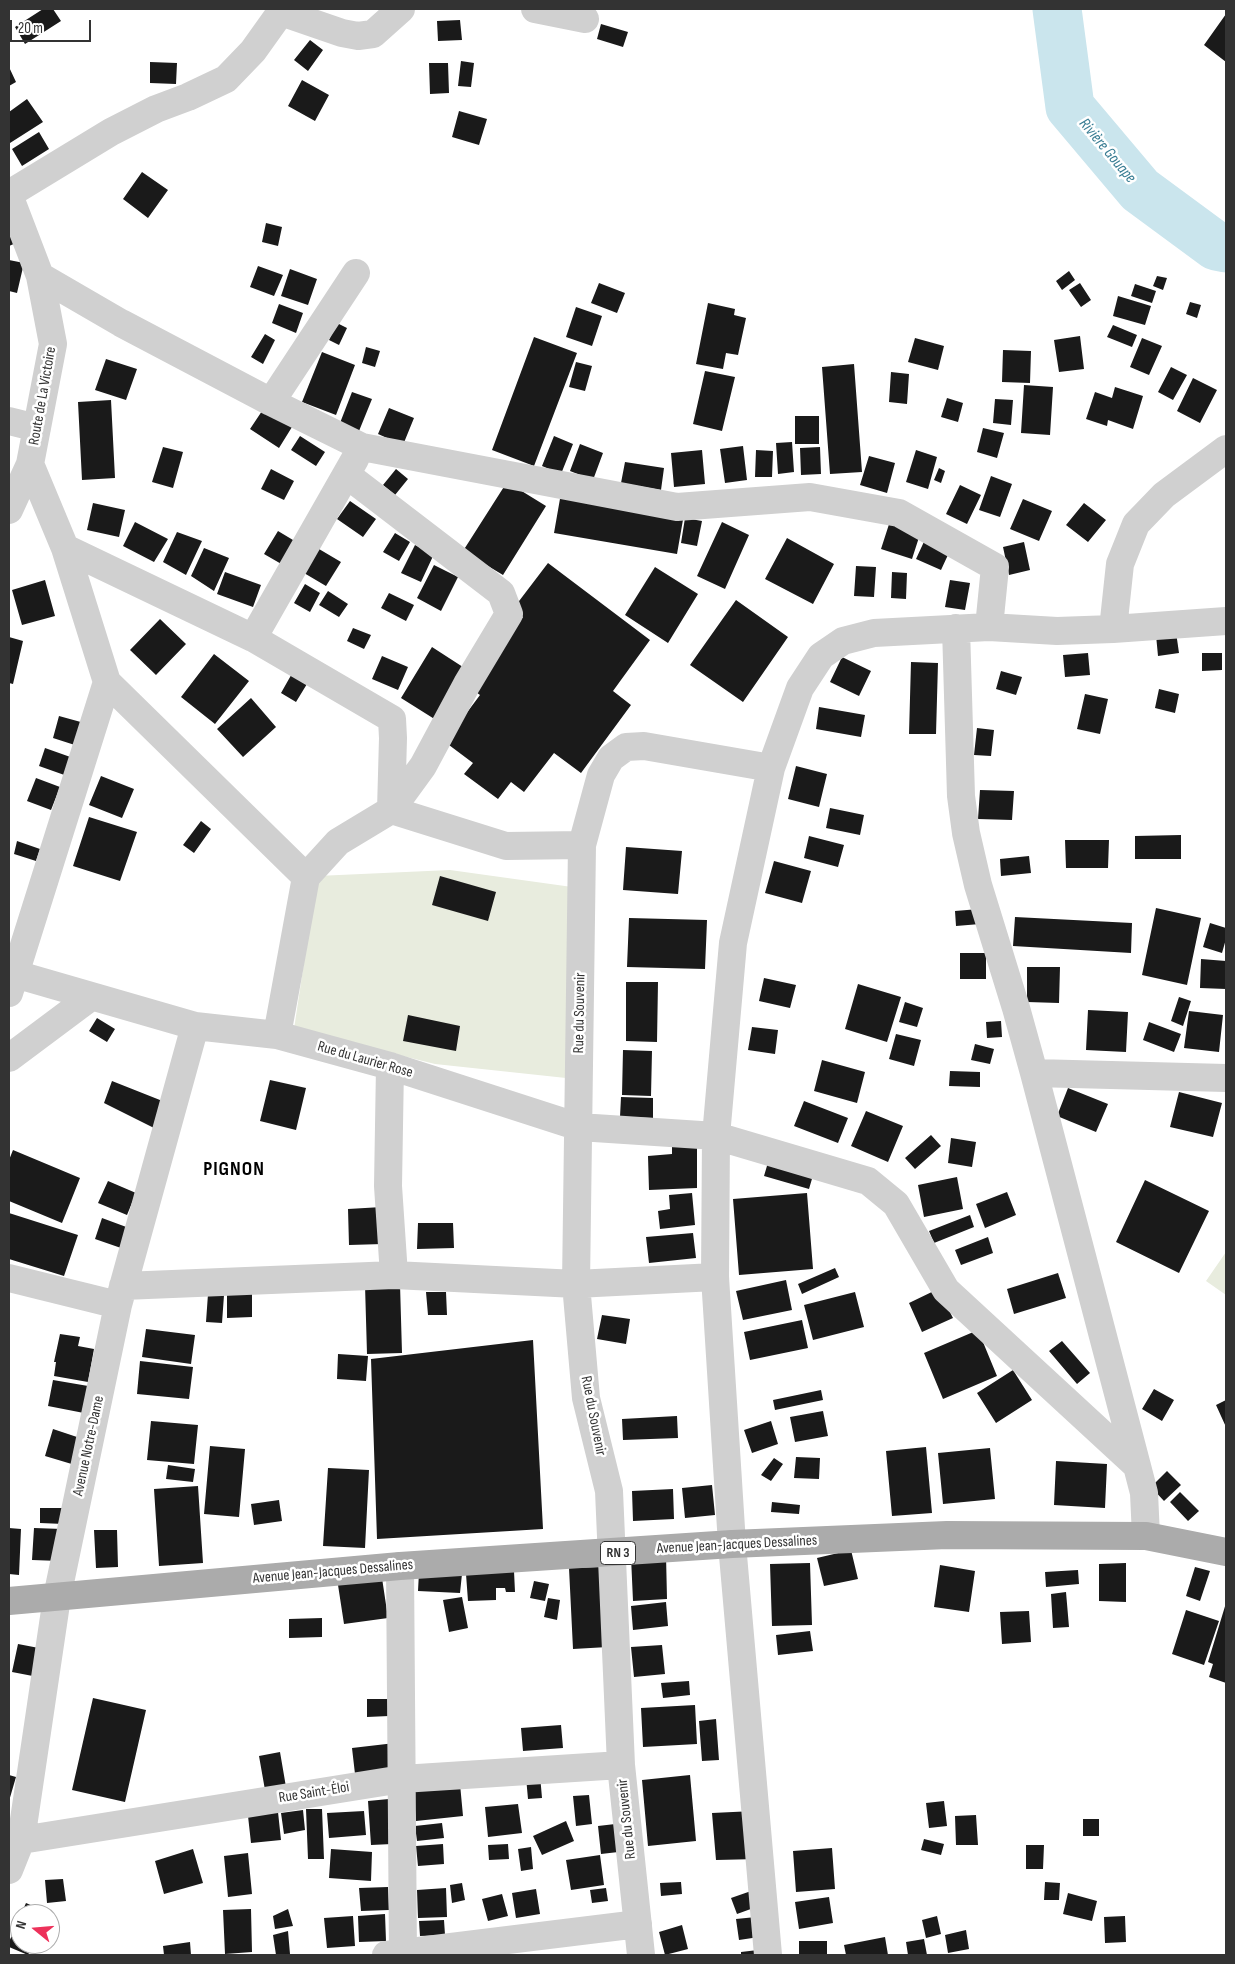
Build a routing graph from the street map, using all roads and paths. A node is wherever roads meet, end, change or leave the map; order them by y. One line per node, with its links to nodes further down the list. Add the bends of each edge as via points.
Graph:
1 (401, 9): 3 (street, via 373,34 358,36)
2 (535, 9): 4 (street)
3 (282, 10): 5 (street, via 253,51 226,80 111,132)
4 (585, 19)
5 (9, 194): 7 (street, Route de La Victoire)
6 (356, 273): 8 (street)
7 (40, 276): 8 (street); 10 (street, Route de La Victoire, via 53,344)
8 (271, 402): 11 (street)
9 (9, 422): 10 (street)
10 (37, 428): 13 (street, Route de La Victoire)
11 (362, 447): 14 (street); 18 (street, via 677,507 810,497 899,513 995,567)
12 (1226, 449): 20 (street, via 1164,495 1136,524 1120,564)
13 (30, 464): 15 (street, Route de La Victoire); 16 (street)
14 (347, 475): 21 (street); 24 (street, via 501,593 508,614 423,766)
15 (9, 510)
16 (65, 548): 21 (street); 22 (street)
17 (1226, 621): 20 (street)
18 (988, 627): 19 (street); 20 (street, via 1057,631)
19 (956, 628): 23 (street, via 874,633 842,641 821,656 800,688); 33 (street, via 961,796 966,833)
20 (1113, 629)
21 (253, 638): 24 (street, via 392,719)
22 (107, 682): 26 (street); 27 (street)
23 (771, 768): 25 (street, Rue du Souvenir, via 644,746 626,748 611,758 601,775); 36 (street, via 733,943)
24 (391, 810): 25 (street, via 506,846); 26 (street, via 338,842)
25 (582, 845): 35 (street, Rue du Souvenir)
26 (306, 877): 30 (street)
27 (12, 984): 28 (street, Rue du Laurier Rose)
28 (92, 996): 29 (street, Rue du Laurier Rose); 31 (street)
29 (195, 1026): 30 (street, Rue du Laurier Rose); 41 (street, Avenue Notre-Dame)
30 (277, 1035): 32 (street, Rue du Laurier Rose)
31 (9, 1058)
32 (390, 1066): 35 (street, Rue du Laurier Rose); 37 (street, via 388,1186)
33 (1034, 1073): 34 (street); 42 (street)
34 (1226, 1078)
35 (579, 1127): 36 (street, Rue du Laurier Rose); 40 (street, Rue du Souvenir)
36 (716, 1136): 38 (street); 42 (street, Rue du Laurier Rose, via 868,1181 896,1204 946,1290)
37 (394, 1275): 40 (street); 41 (street)
38 (715, 1277): 40 (street); 44 (street)
39 (9, 1278): 41 (street)
40 (576, 1284): 46 (street, Rue du Souvenir, via 586,1398 610,1491)
41 (121, 1296): 48 (street, Avenue Notre-Dame)
42 (1137, 1466): 43 (street, via 1144,1494)
43 (1146, 1536): 44 (main road, Avenue Jean-Jacques Dessalines / RN 3, via 947,1535); 45 (main road, Avenue Jean-Jacques Dessalines / RN 3)
44 (732, 1544): 46 (main road, Avenue Jean-Jacques Dessalines / RN 3); 57 (street)
45 (1226, 1552)
46 (612, 1553): 47 (main road, Avenue Jean-Jacques Dessalines / RN 3); 50 (street, Rue du Souvenir)
47 (400, 1566): 48 (main road, Avenue Jean-Jacques Dessalines / RN 3); 51 (street)
48 (57, 1596): 49 (main road, Avenue Jean-Jacques Dessalines / RN 3); 52 (street, Avenue Notre-Dame)
49 (9, 1601)
50 (621, 1765): 51 (street, Rue Saint-Éloi); 54 (street, Rue du Souvenir)
51 (402, 1779): 52 (street, Rue Saint-Éloi); 55 (street)
52 (15, 1841): 53 (street, Avenue Notre-Dame)
53 (9, 1870)
54 (638, 1924): 55 (street); 56 (street, Rue du Souvenir)
55 (397, 1954)
56 (641, 1955)
57 (768, 1955)

